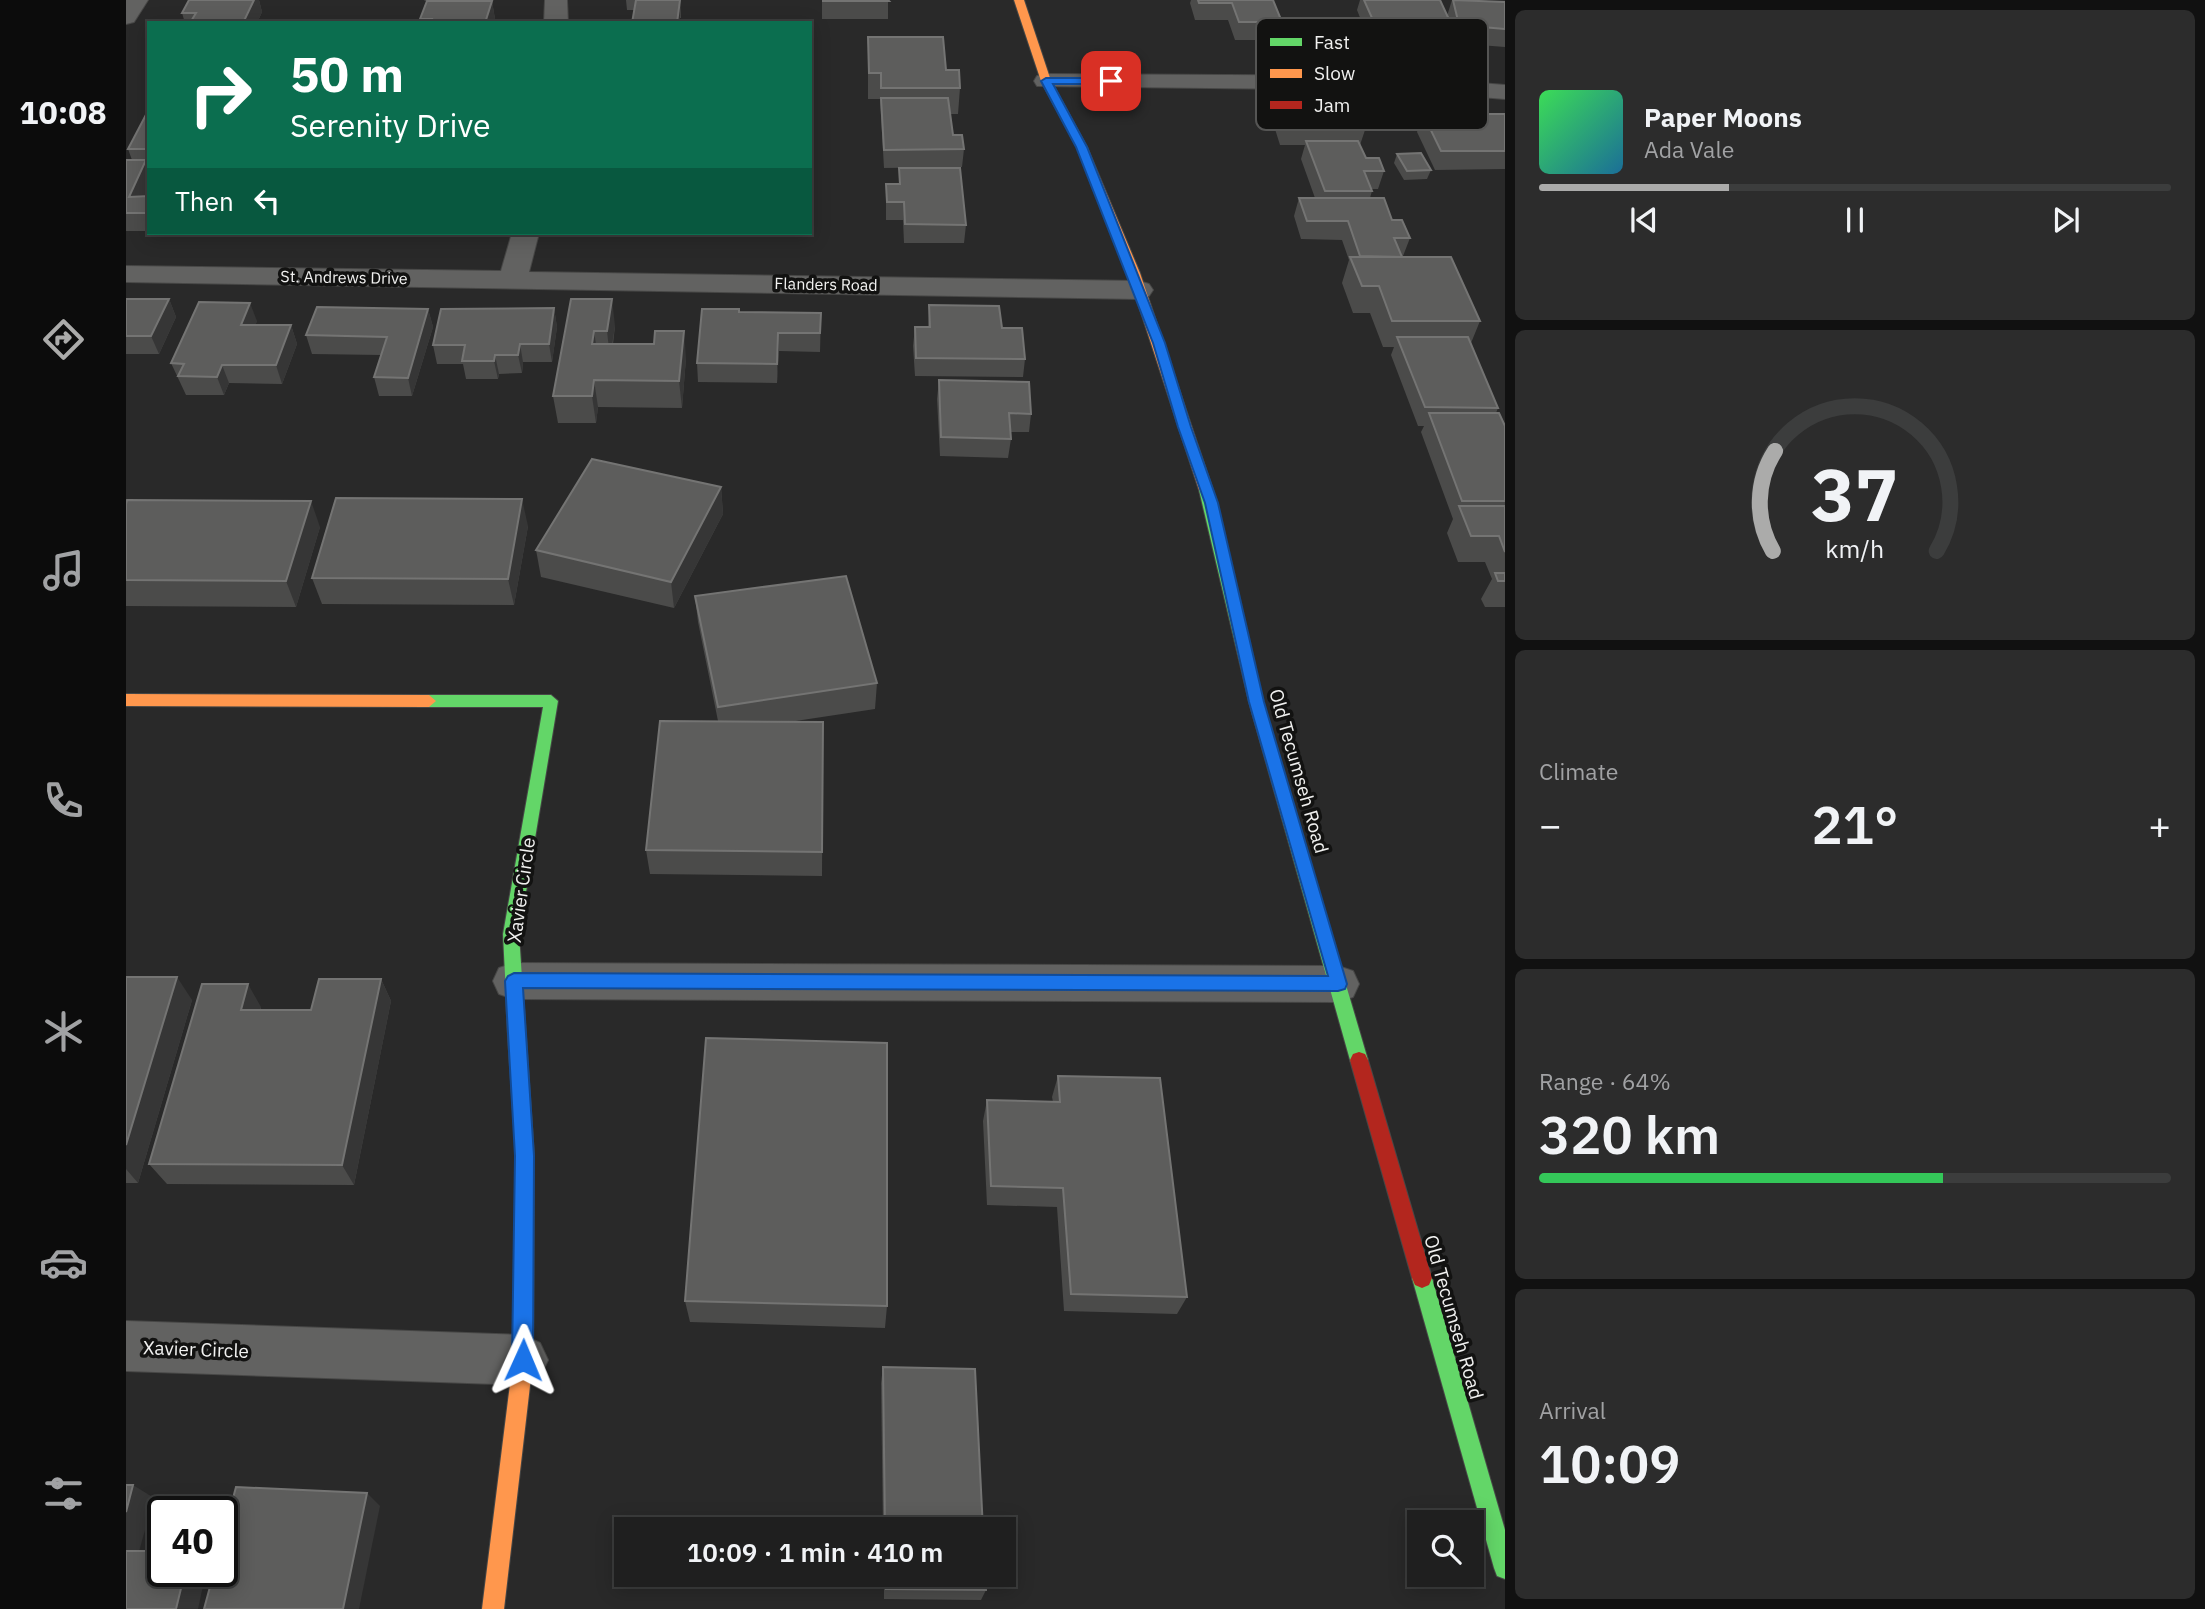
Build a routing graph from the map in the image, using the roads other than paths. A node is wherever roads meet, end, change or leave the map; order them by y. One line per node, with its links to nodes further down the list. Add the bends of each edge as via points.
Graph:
1 (137, 0): 4 (street)
2 (556, 0): 5 (street)
3 (1019, 0): 6 (main road, Old Tecumseh Road)
4 (126, 17)
5 (556, 21)
6 (1046, 81): 7 (street); 11 (main road, Old Tecumseh Road, via 1082,147)
7 (1256, 82)
8 (524, 235): 10 (street)
9 (126, 274): 10 (street, St. Andrews Drive)
10 (513, 280): 11 (street, Flanders Road)
11 (1139, 289): 14 (main road, Old Tecumseh Road, via 1211,503 1256,702)
12 (126, 700): 13 (main road, Xavier Circle, via 551,701 511,934)
13 (514, 981): 14 (street); 16 (main road, Xavier Circle, via 525,1156)
14 (1338, 984): 17 (main road, Old Tecumseh Road)
15 (126, 1346): 16 (street, Xavier Circle)
16 (523, 1360): 18 (main road)
17 (1505, 1568)
18 (493, 1609)

